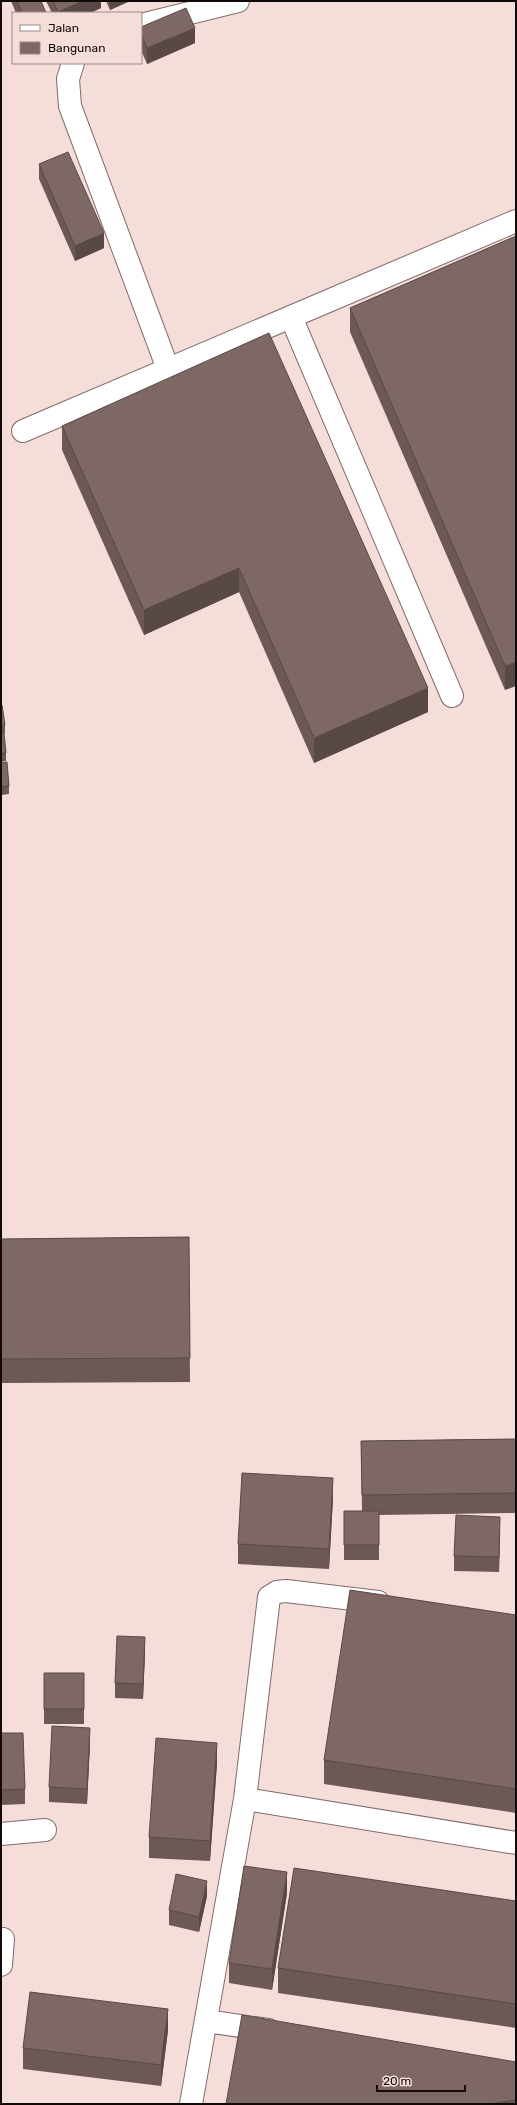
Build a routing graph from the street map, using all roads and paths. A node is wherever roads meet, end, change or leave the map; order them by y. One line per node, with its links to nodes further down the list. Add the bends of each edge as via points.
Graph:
1 (238, 1): 2 (street)
2 (142, 25)
3 (73, 64): 6 (street, via 68,80 70,106)
4 (516, 221): 5 (street)
5 (291, 317): 6 (street); 8 (street)
6 (168, 369): 7 (street)
7 (24, 431)
8 (452, 696)
9 (397, 1605): 10 (street, via 286,1591 276,1592 269,1597)
10 (245, 1799): 13 (street); 16 (street)
11 (45, 1830): 12 (street)
12 (1, 1834)
13 (516, 1843)
14 (3, 1939): 15 (street)
15 (1, 1965)
16 (206, 2021): 17 (street); 18 (street)
17 (291, 2033)
18 (191, 2104)

